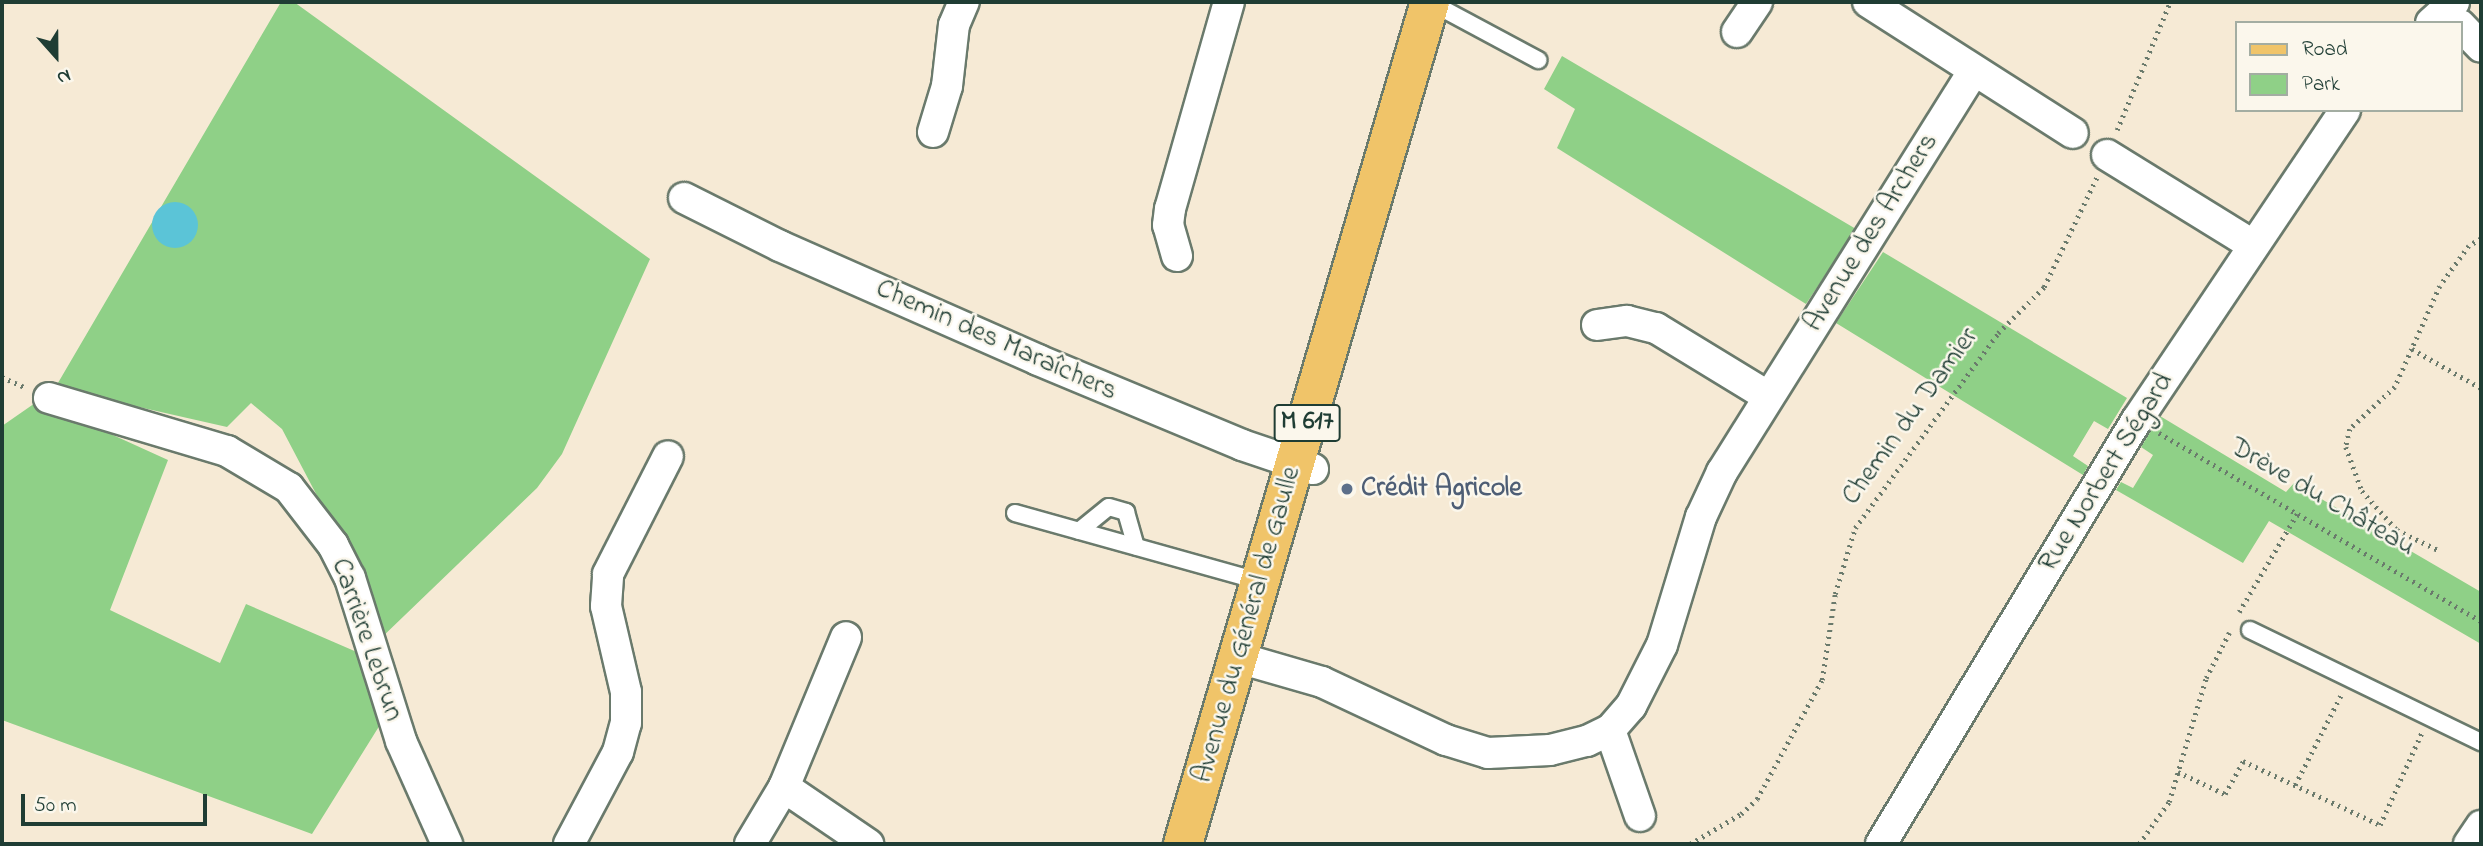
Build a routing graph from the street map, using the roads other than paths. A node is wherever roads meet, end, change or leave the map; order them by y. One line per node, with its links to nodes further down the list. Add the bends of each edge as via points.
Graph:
1 (964, 2): 12 (street, via 954,26 947,86)
2 (1229, 2): 17 (street, via 1170,209 1168,225)
3 (1757, 2): 7 (street)
4 (1868, 2): 10 (street)
5 (1439, 4): 9 (lane); 22 (main road, Avenue du Général de Gaulle / M 617)
6 (2462, 28): 8 (street)
7 (1737, 32)
8 (2481, 47)
9 (1538, 60)
10 (1974, 70): 13 (street); 19 (street, Avenue des Archers)
11 (2345, 112): 16 (street, Rue Norbert Ségard)
12 (933, 132)
13 (2073, 133)
14 (2106, 155): 16 (street)
15 (684, 198): 22 (street, Chemin des Maraîchers, via 780,246 1038,360)
16 (2253, 244): 41 (street, Rue Norbert Ségard, via 2137,420)
17 (1177, 256)
18 (1597, 324): 19 (street, via 1627,321 1656,328)
19 (1769, 397): 30 (street, Avenue des Archers, via 1706,505 1679,599 1653,665)
20 (49, 398): 35 (street, Carrière Lebrun, via 227,451 289,488 333,545 350,578 401,741)
21 (668, 457): 36 (street, via 608,574 606,606 626,692 626,723 618,752)
22 (1305, 466): 26 (main road, Avenue du Général de Gaulle / M 617)
23 (1015, 513): 24 (lane)
24 (1079, 531): 25 (lane); 25 (lane, via 1109,506 1126,512)
25 (1136, 547): 26 (lane)
26 (1270, 585): 29 (main road, Avenue du Général de Gaulle / M 617)
27 (2250, 630): 31 (lane)
28 (846, 638): 32 (street)
29 (1248, 660): 30 (street, Avenue des Archers, via 1338,688 1446,740 1488,752 1550,750); 39 (main road, Avenue du Général de Gaulle / M 617); 40 (main road, Avenue du Général de Gaulle / M 617)
30 (1610, 730): 33 (street)
31 (2481, 742)
32 (784, 787): 37 (street); 38 (street)
33 (1640, 816)
34 (2481, 826): 42 (street)
35 (447, 844)
36 (569, 844)
37 (750, 844)
38 (868, 844)
39 (1183, 844)
40 (1203, 844)
41 (1881, 844)
42 (2469, 844)

